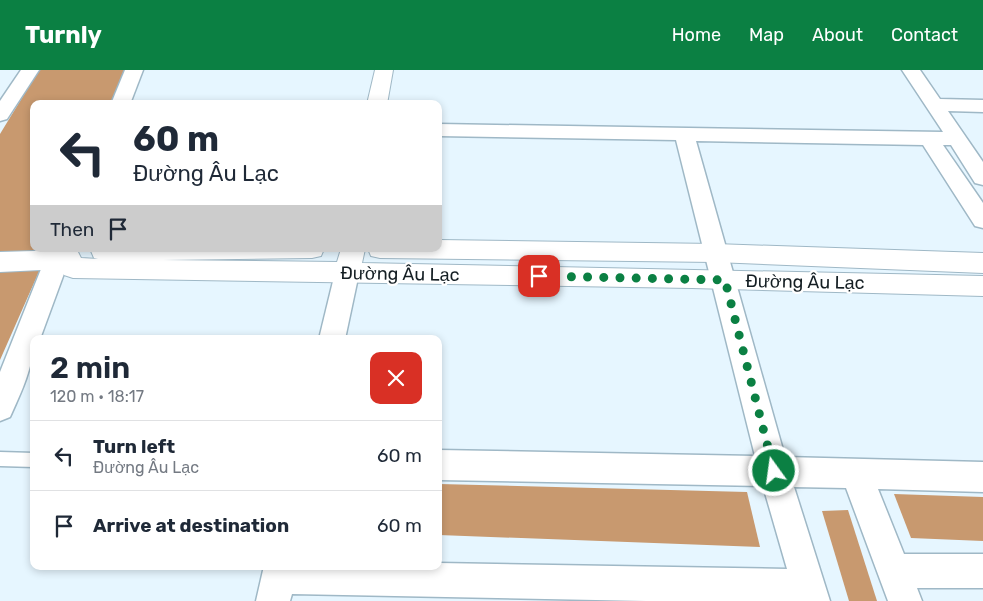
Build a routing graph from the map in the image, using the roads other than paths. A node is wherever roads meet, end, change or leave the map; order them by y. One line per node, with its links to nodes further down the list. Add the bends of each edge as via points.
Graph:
1 (30, 70): 11 (street)
2 (134, 70): 6 (street)
3 (384, 70): 7 (street)
4 (400, 70): 8 (street)
5 (911, 70): 9 (street)
6 (122, 100)
7 (378, 100)
8 (395, 100)
9 (934, 105): 10 (street); 15 (street)
10 (983, 106)
11 (0, 115)
12 (442, 130): 13 (street)
13 (684, 134): 14 (street); 21 (street)
14 (929, 139): 15 (street); 17 (street)
15 (956, 139): 16 (street)
16 (982, 176)
17 (983, 220)
18 (442, 250): 21 (street, Đường Âu Lạc)
19 (78, 252): 22 (street)
20 (352, 252): 25 (street)
21 (714, 253): 24 (street, Đường Âu Lạc); 26 (street)
22 (56, 257): 23 (street); 25 (street, Đường Âu Lạc, via 73,268); 29 (street)
23 (0, 262)
24 (983, 263)
25 (347, 273): 26 (street, Đường Âu Lạc); 28 (street)
26 (725, 280): 27 (street, Đường Âu Lạc); 33 (street)
27 (983, 286)
28 (333, 335)
29 (0, 408)
30 (0, 459): 31 (lane)
31 (30, 460)
32 (442, 465): 33 (street)
33 (774, 471): 34 (street); 39 (street)
34 (856, 473): 35 (street); 38 (street)
35 (983, 477)
36 (983, 571): 38 (street)
37 (277, 581): 39 (street)
38 (900, 586)
39 (812, 594)

